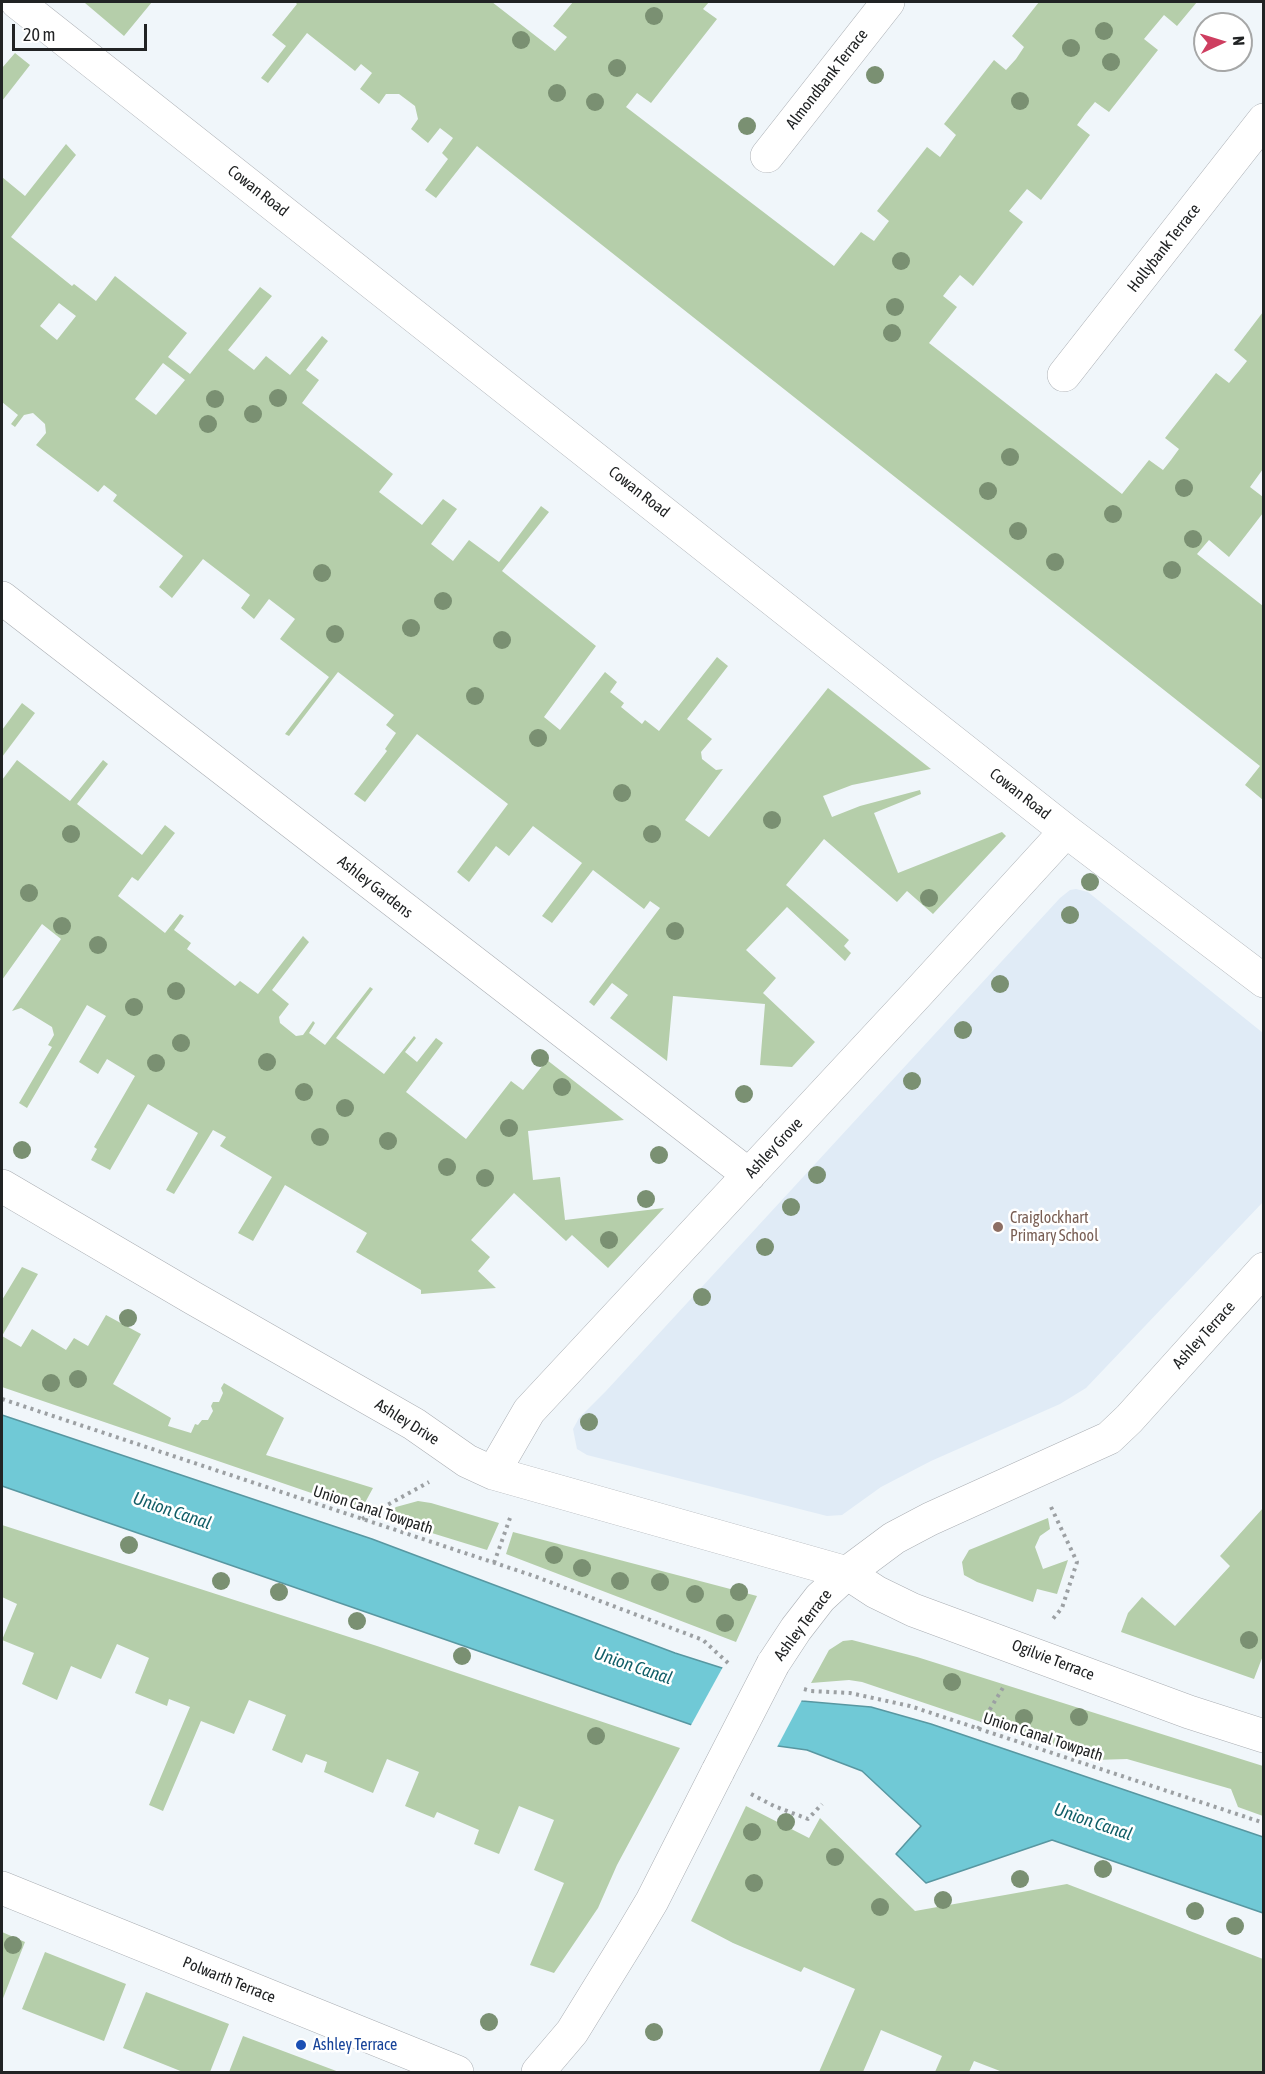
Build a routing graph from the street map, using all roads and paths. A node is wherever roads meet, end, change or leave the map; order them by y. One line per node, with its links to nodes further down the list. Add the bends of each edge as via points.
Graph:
1 (17, 2): 7 (street, Cowan Road)
2 (888, 2): 4 (street, Almondbank Terrace)
3 (1263, 120): 5 (street, Hollybank Terrace)
4 (767, 156)
5 (1064, 375)
6 (2, 598): 9 (street, Ashley Gardens)
7 (1066, 831): 8 (street, Cowan Road); 9 (street, Ashley Grove)
8 (1263, 981)
9 (749, 1175): 13 (street, Ashley Grove)
10 (2, 1186): 13 (street, Ashley Drive, via 414,1424)
11 (1263, 1269): 14 (street, Ashley Terrace, via 1109,1438)
12 (2, 1399): 15 (path, Union Canal Towpath)
13 (480, 1467): 15 (path); 16 (street, Ashley Drive)
14 (1035, 1472): 16 (street, Ashley Terrace, via 894,1538); 17 (path, via 1077,1562)
15 (361, 1520): 19 (path, Union Canal Towpath, via 534,1576 703,1640)
16 (847, 1573): 18 (street, Ogilvie Terrace, via 913,1610); 23 (street, Ashley Terrace, bridge, via 820,1598 773,1664)
17 (1062, 1608)
18 (1026, 1650): 21 (path); 22 (street, Ogilvie Terrace)
19 (727, 1663)
20 (811, 1691): 21 (path, Union Canal Towpath, via 850,1693 910,1706)
21 (978, 1730): 25 (path, Union Canal Towpath)
22 (1263, 1736)
23 (717, 1773): 24 (path, via 774,1806 808,1819); 28 (street, Ashley Terrace, via 641,1920 572,2032)
24 (822, 1804)
25 (1263, 1823)
26 (2, 1888): 27 (street, Polwarth Terrace)
27 (457, 2073)
28 (538, 2073)

